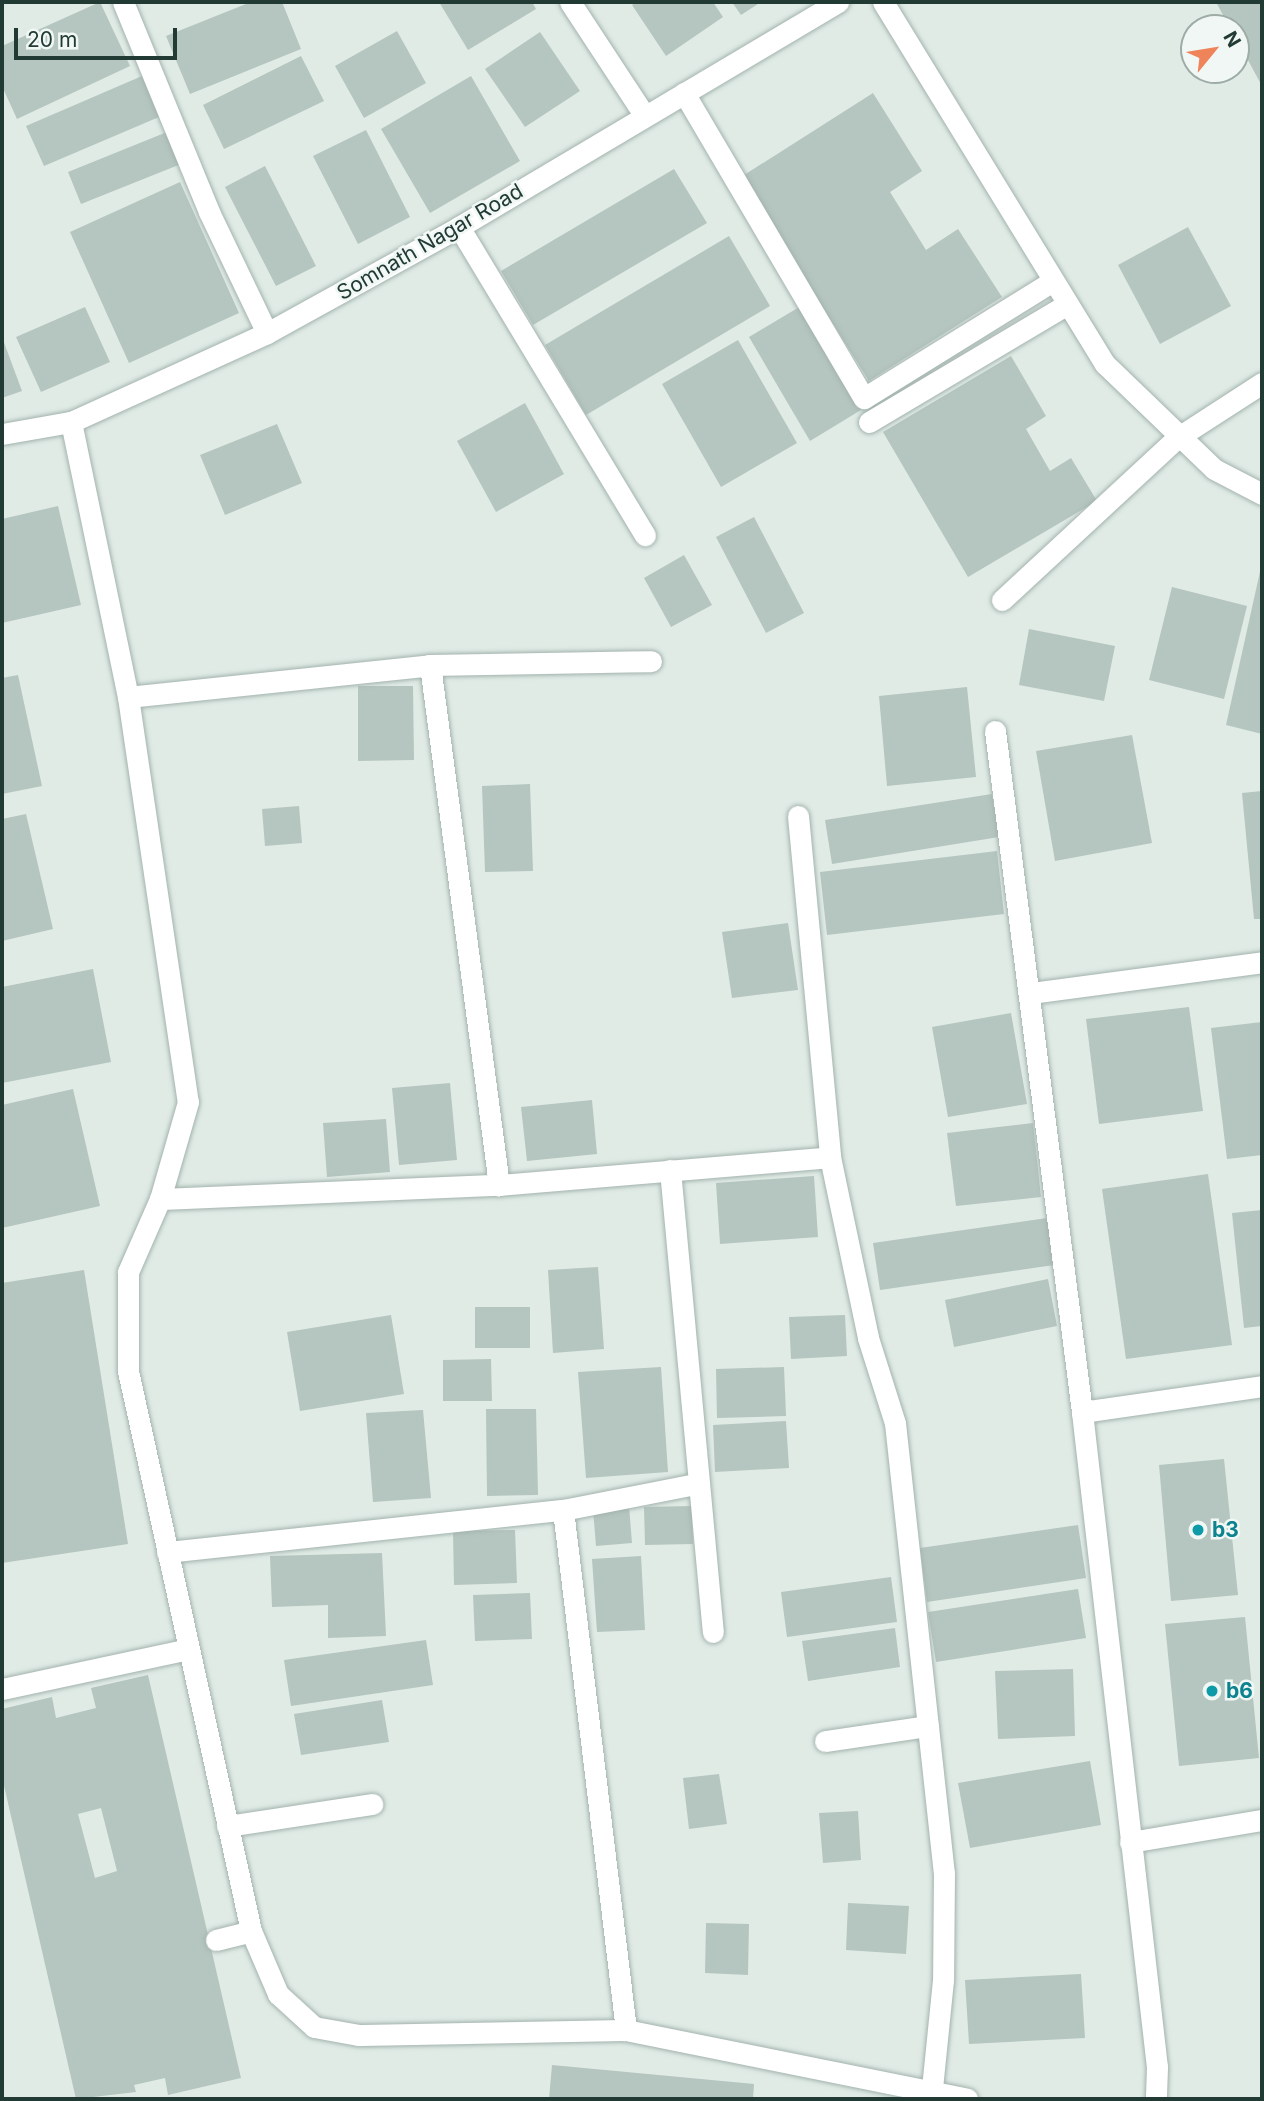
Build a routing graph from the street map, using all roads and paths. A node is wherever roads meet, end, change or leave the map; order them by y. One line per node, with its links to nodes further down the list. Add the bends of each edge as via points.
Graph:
1 (123, 2): 10 (street, via 209,212)
2 (570, 2): 6 (street)
3 (883, 2): 8 (street)
4 (825, 5): 5 (street, Somnath Nagar Road)
5 (684, 93): 6 (street, Somnath Nagar Road); 8 (street, via 864,398)
6 (645, 116): 7 (street, Somnath Nagar Road)
7 (459, 227): 10 (street, Somnath Nagar Road); 17 (street)
8 (1051, 282): 9 (street)
9 (1066, 304): 13 (street); 15 (street, via 1105,364)
10 (267, 333): 12 (street, Somnath Nagar Road)
11 (1262, 383): 15 (street)
12 (71, 422): 14 (street, Somnath Nagar Road); 21 (street)
13 (869, 422)
14 (2, 434)
15 (1177, 438): 16 (street, via 1214,469); 18 (street)
16 (1262, 494)
17 (645, 535)
18 (1002, 600)
19 (651, 661): 20 (street)
20 (430, 665): 21 (street); 28 (street)
21 (128, 697): 29 (street, via 188,1102)
22 (995, 731): 25 (street)
23 (798, 816): 26 (street)
24 (1262, 962): 25 (street)
25 (1031, 993): 31 (street)
26 (830, 1157): 27 (street); 38 (street, via 868,1338 895,1423)
27 (670, 1170): 28 (street); 32 (street)
28 (499, 1185): 29 (street)
29 (160, 1199): 34 (street, via 128,1272 128,1371)
30 (1262, 1386): 31 (street)
31 (1082, 1412): 43 (street)
32 (696, 1485): 33 (street); 35 (street)
33 (563, 1510): 34 (street); 46 (street)
34 (167, 1552): 36 (street)
35 (713, 1632)
36 (189, 1649): 37 (street); 42 (street)
37 (2, 1689)
38 (929, 1727): 39 (street); 47 (street, via 944,1873 943,1980)
39 (825, 1741)
40 (372, 1804): 42 (street)
41 (1262, 1820): 43 (street)
42 (227, 1826): 44 (street)
43 (1130, 1842): 49 (street, via 1157,2067)
44 (251, 1931): 45 (street); 46 (street, via 278,1994 314,2027 359,2035)
45 (216, 1940)
46 (626, 2030): 47 (street)
47 (931, 2096): 48 (street)
48 (967, 2099)
49 (1156, 2099)

